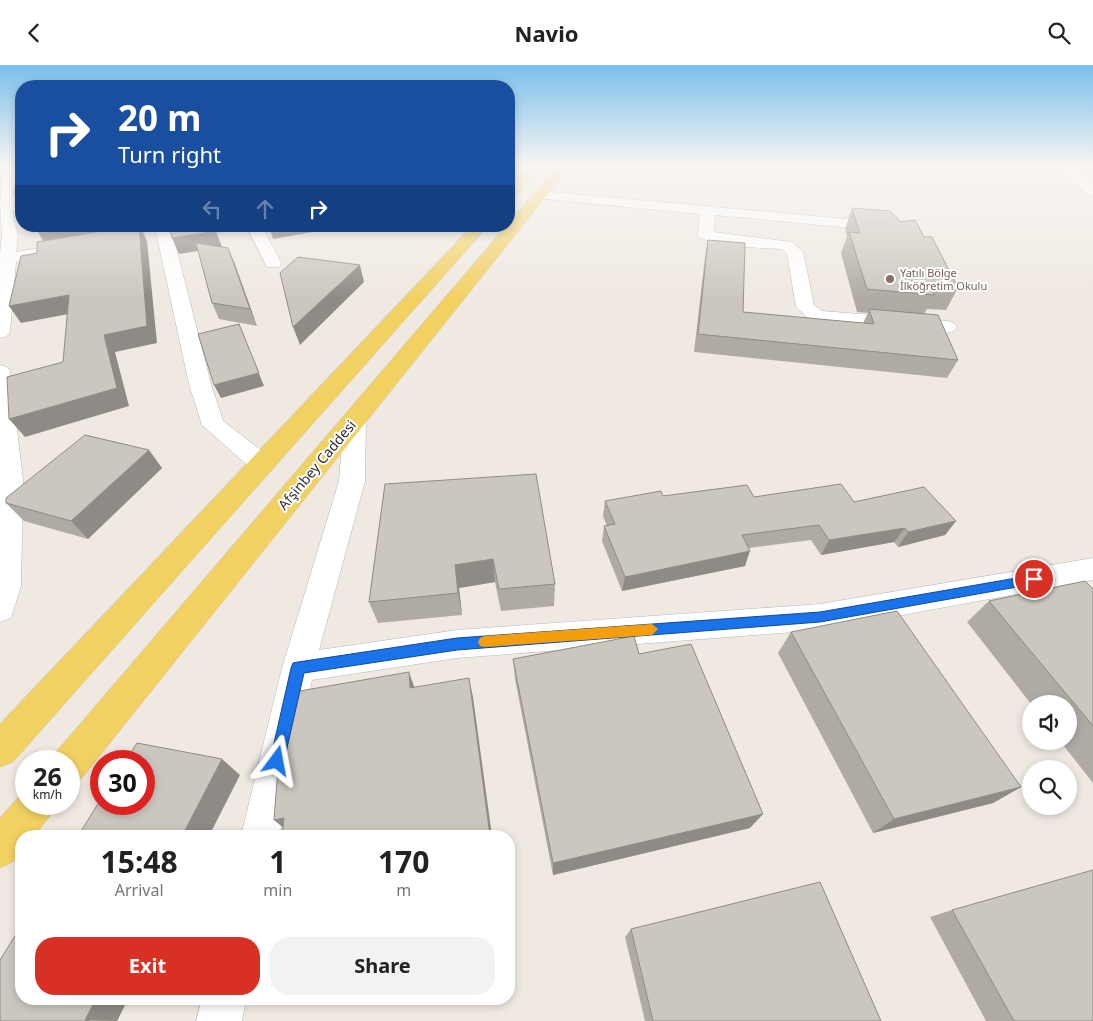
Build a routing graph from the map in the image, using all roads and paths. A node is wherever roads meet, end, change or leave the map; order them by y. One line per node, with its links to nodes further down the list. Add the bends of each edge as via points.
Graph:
1 (6, 210): 12 (street, via 10,235)
2 (528, 210): 5 (main road, Afşinbey Caddesi)
3 (704, 210): 4 (street)
4 (708, 210): 10 (street, via 886,227 895,231); 14 (street, via 706,235 786,245 795,252 805,307 817,316)
5 (515, 225)
6 (164, 232): 18 (street, via 200,384 213,425)
7 (257, 232): 13 (street)
8 (475, 232): 18 (main road)
9 (509, 232): 17 (main road, Afşinbey Caddesi)
10 (898, 238)
11 (86, 245): 12 (street)
12 (8, 257): 15 (street)
13 (273, 263)
14 (947, 327)
15 (0, 332)
16 (0, 371): 20 (street, via 10,480 6,586)
17 (355, 418): 21 (street, via 352,481); 23 (main road, Afşinbey Caddesi)
18 (262, 464): 22 (main road)
19 (1093, 569): 21 (street, via 820,617 457,644)
20 (0, 609)
21 (298, 668): 25 (street)
22 (0, 750)
23 (80, 752)
24 (27, 815): 26 (main road)
25 (261, 830)
26 (0, 848)
27 (223, 1005): 28 (street)
28 (219, 1021)

